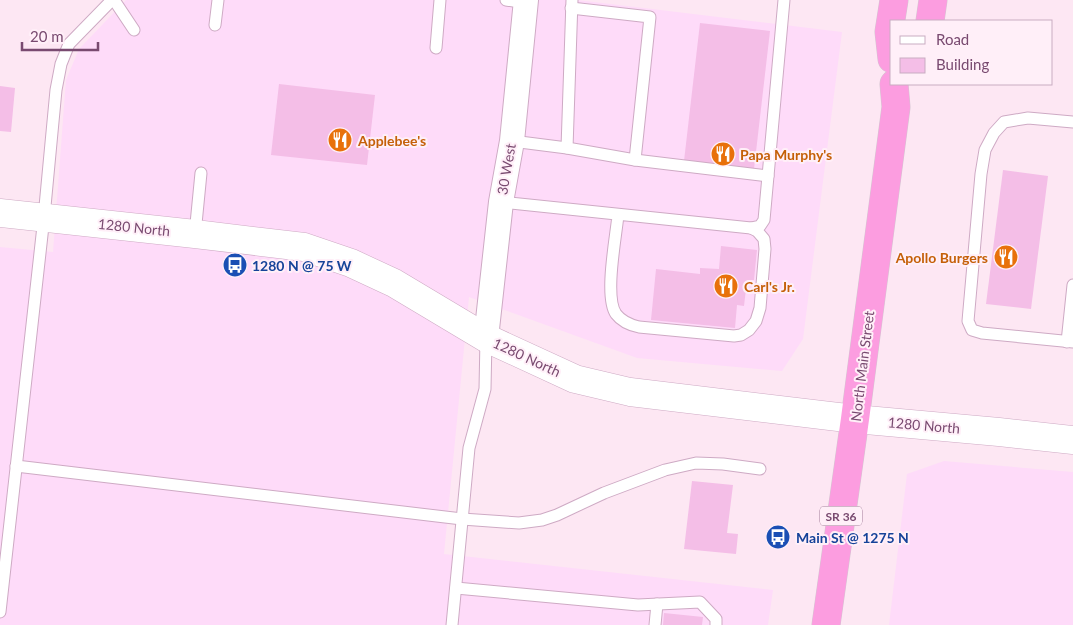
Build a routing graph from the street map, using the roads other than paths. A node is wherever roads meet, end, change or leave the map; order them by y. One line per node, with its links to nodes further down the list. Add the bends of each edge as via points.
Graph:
1 (113, 0): 13 (lane); 26 (lane, via 69,44 61,64)
2 (218, 0): 11 (lane)
3 (440, 0): 15 (lane)
4 (784, 0): 22 (lane)
5 (894, 0): 9 (highway)
6 (933, 0): 10 (highway)
7 (519, 1): 18 (street, 30 West)
8 (572, 4): 19 (lane); 20 (lane, via 650,17)
9 (891, 20)
10 (930, 20)
11 (215, 24)
12 (890, 26): 14 (highway)
13 (134, 30)
14 (890, 41)
15 (436, 48)
16 (899, 92): 32 (highway, North Main Street / SR 36)
17 (1073, 122): 31 (lane, via 1028,118 1004,122 985,150 968,321 972,330 982,333)
18 (512, 141): 19 (lane); 23 (street, 30 West)
19 (567, 148): 20 (lane)
20 (635, 160): 22 (lane)
21 (201, 173): 28 (lane)
22 (768, 176): 27 (lane, via 764,220 760,226)
23 (500, 202): 25 (lane); 30 (street, 30 West)
24 (0, 213): 26 (street, 1280 North)
25 (618, 215): 27 (lane); 27 (lane, via 610,295 614,313 620,320 639,328 734,336 749,330 760,308 766,249 764,239)
26 (44, 218): 28 (street, 1280 North); 34 (lane)
27 (751, 228)
28 (195, 234): 30 (street, 1280 North, via 304,247 351,263 394,283)
29 (1073, 285): 31 (lane)
30 (486, 338): 32 (street, 1280 North, via 575,380 620,390); 36 (lane, via 485,389 469,448)
31 (1070, 342)
32 (855, 419): 33 (street, 1280 North); 43 (highway, North Main Street / SR 36)
33 (1073, 440)
34 (16, 466): 36 (lane); 39 (lane)
35 (760, 469): 36 (lane, via 696,463 665,470 542,520 519,523)
36 (462, 519): 37 (lane)
37 (456, 588): 38 (lane, via 628,605); 40 (lane)
38 (657, 604): 41 (lane); 42 (lane, via 700,602 716,618)
39 (0, 612)
40 (452, 625)
41 (655, 625)
42 (716, 625)
43 (826, 625)

